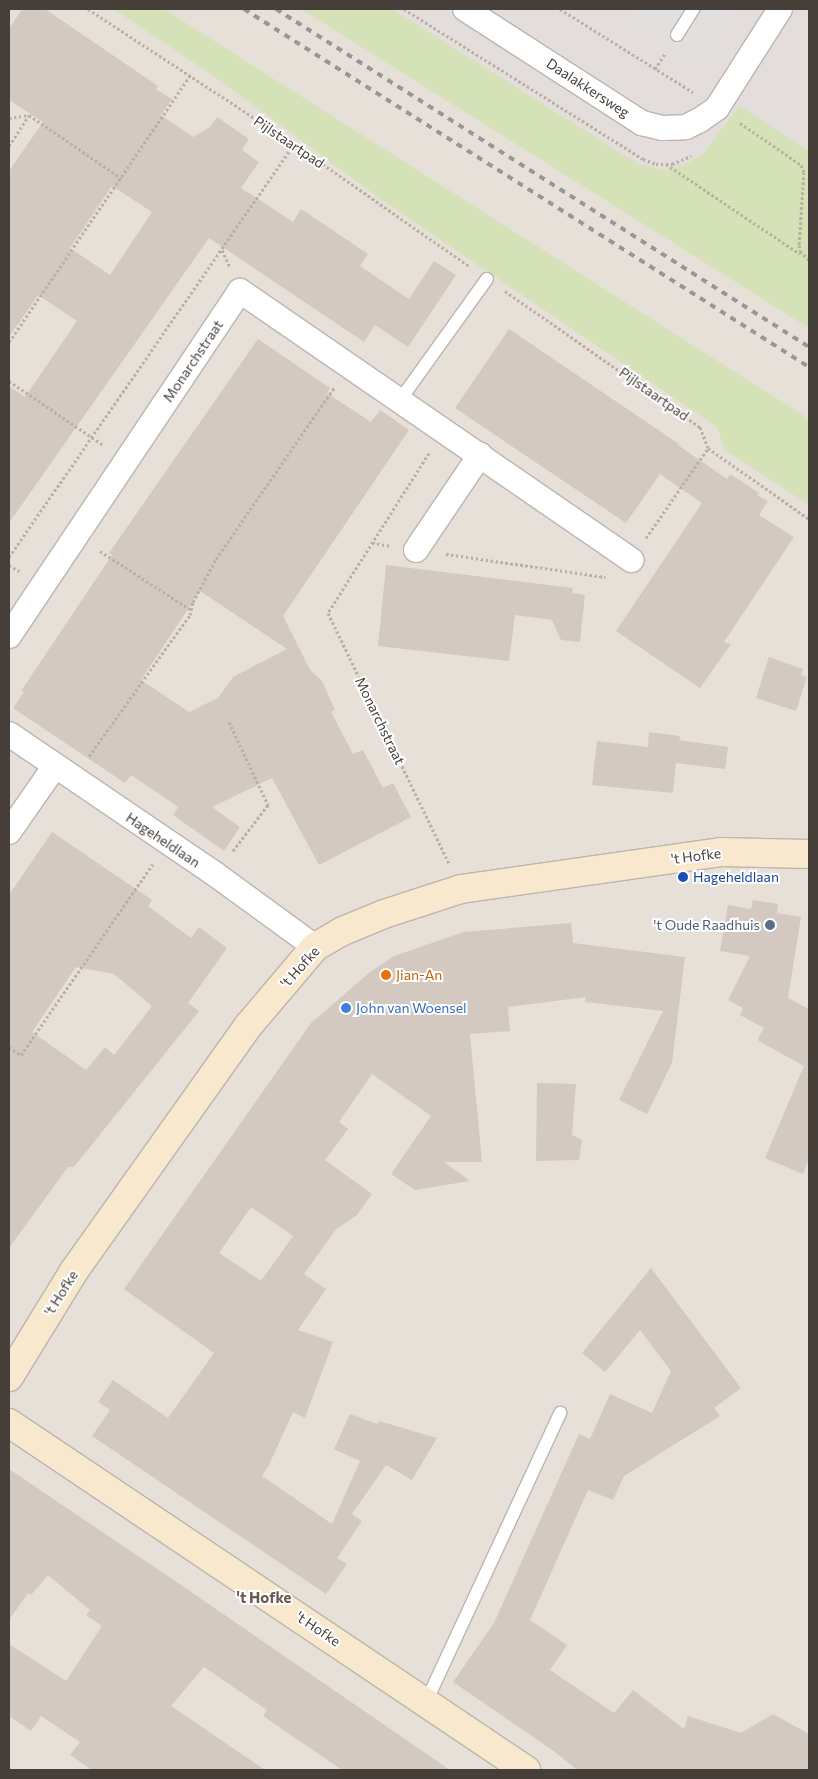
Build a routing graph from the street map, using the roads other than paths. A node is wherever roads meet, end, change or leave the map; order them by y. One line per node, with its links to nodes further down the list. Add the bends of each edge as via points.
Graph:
1 (465, 9): 3 (street, Daalakkersweg, via 642,123 662,128 686,127 717,108)
2 (693, 9): 4 (lane)
3 (780, 9)
4 (677, 35)
5 (487, 279): 6 (lane)
6 (400, 400): 7 (street, Monarchstraat); 10 (street, Monarchstraat, via 240,291)
7 (480, 455): 8 (street); 9 (street, Monarchstraat)
8 (416, 550)
9 (631, 560)
10 (9, 636)
11 (9, 734): 12 (street, Hageheldlaan)
12 (64, 773): 13 (street); 15 (street, Hageheldlaan, via 215,874)
13 (9, 832)
14 (808, 850): 15 (street, 't Hofke, via 720,852 461,889 376,917)
15 (316, 947): 16 (street, 't Hofke, via 249,1025 74,1271)
16 (9, 1377)
17 (560, 1413): 19 (lane)
18 (9, 1423): 19 (street, 't Hofke)
19 (426, 1702): 20 (street, 't Hofke)
20 (526, 1770)

